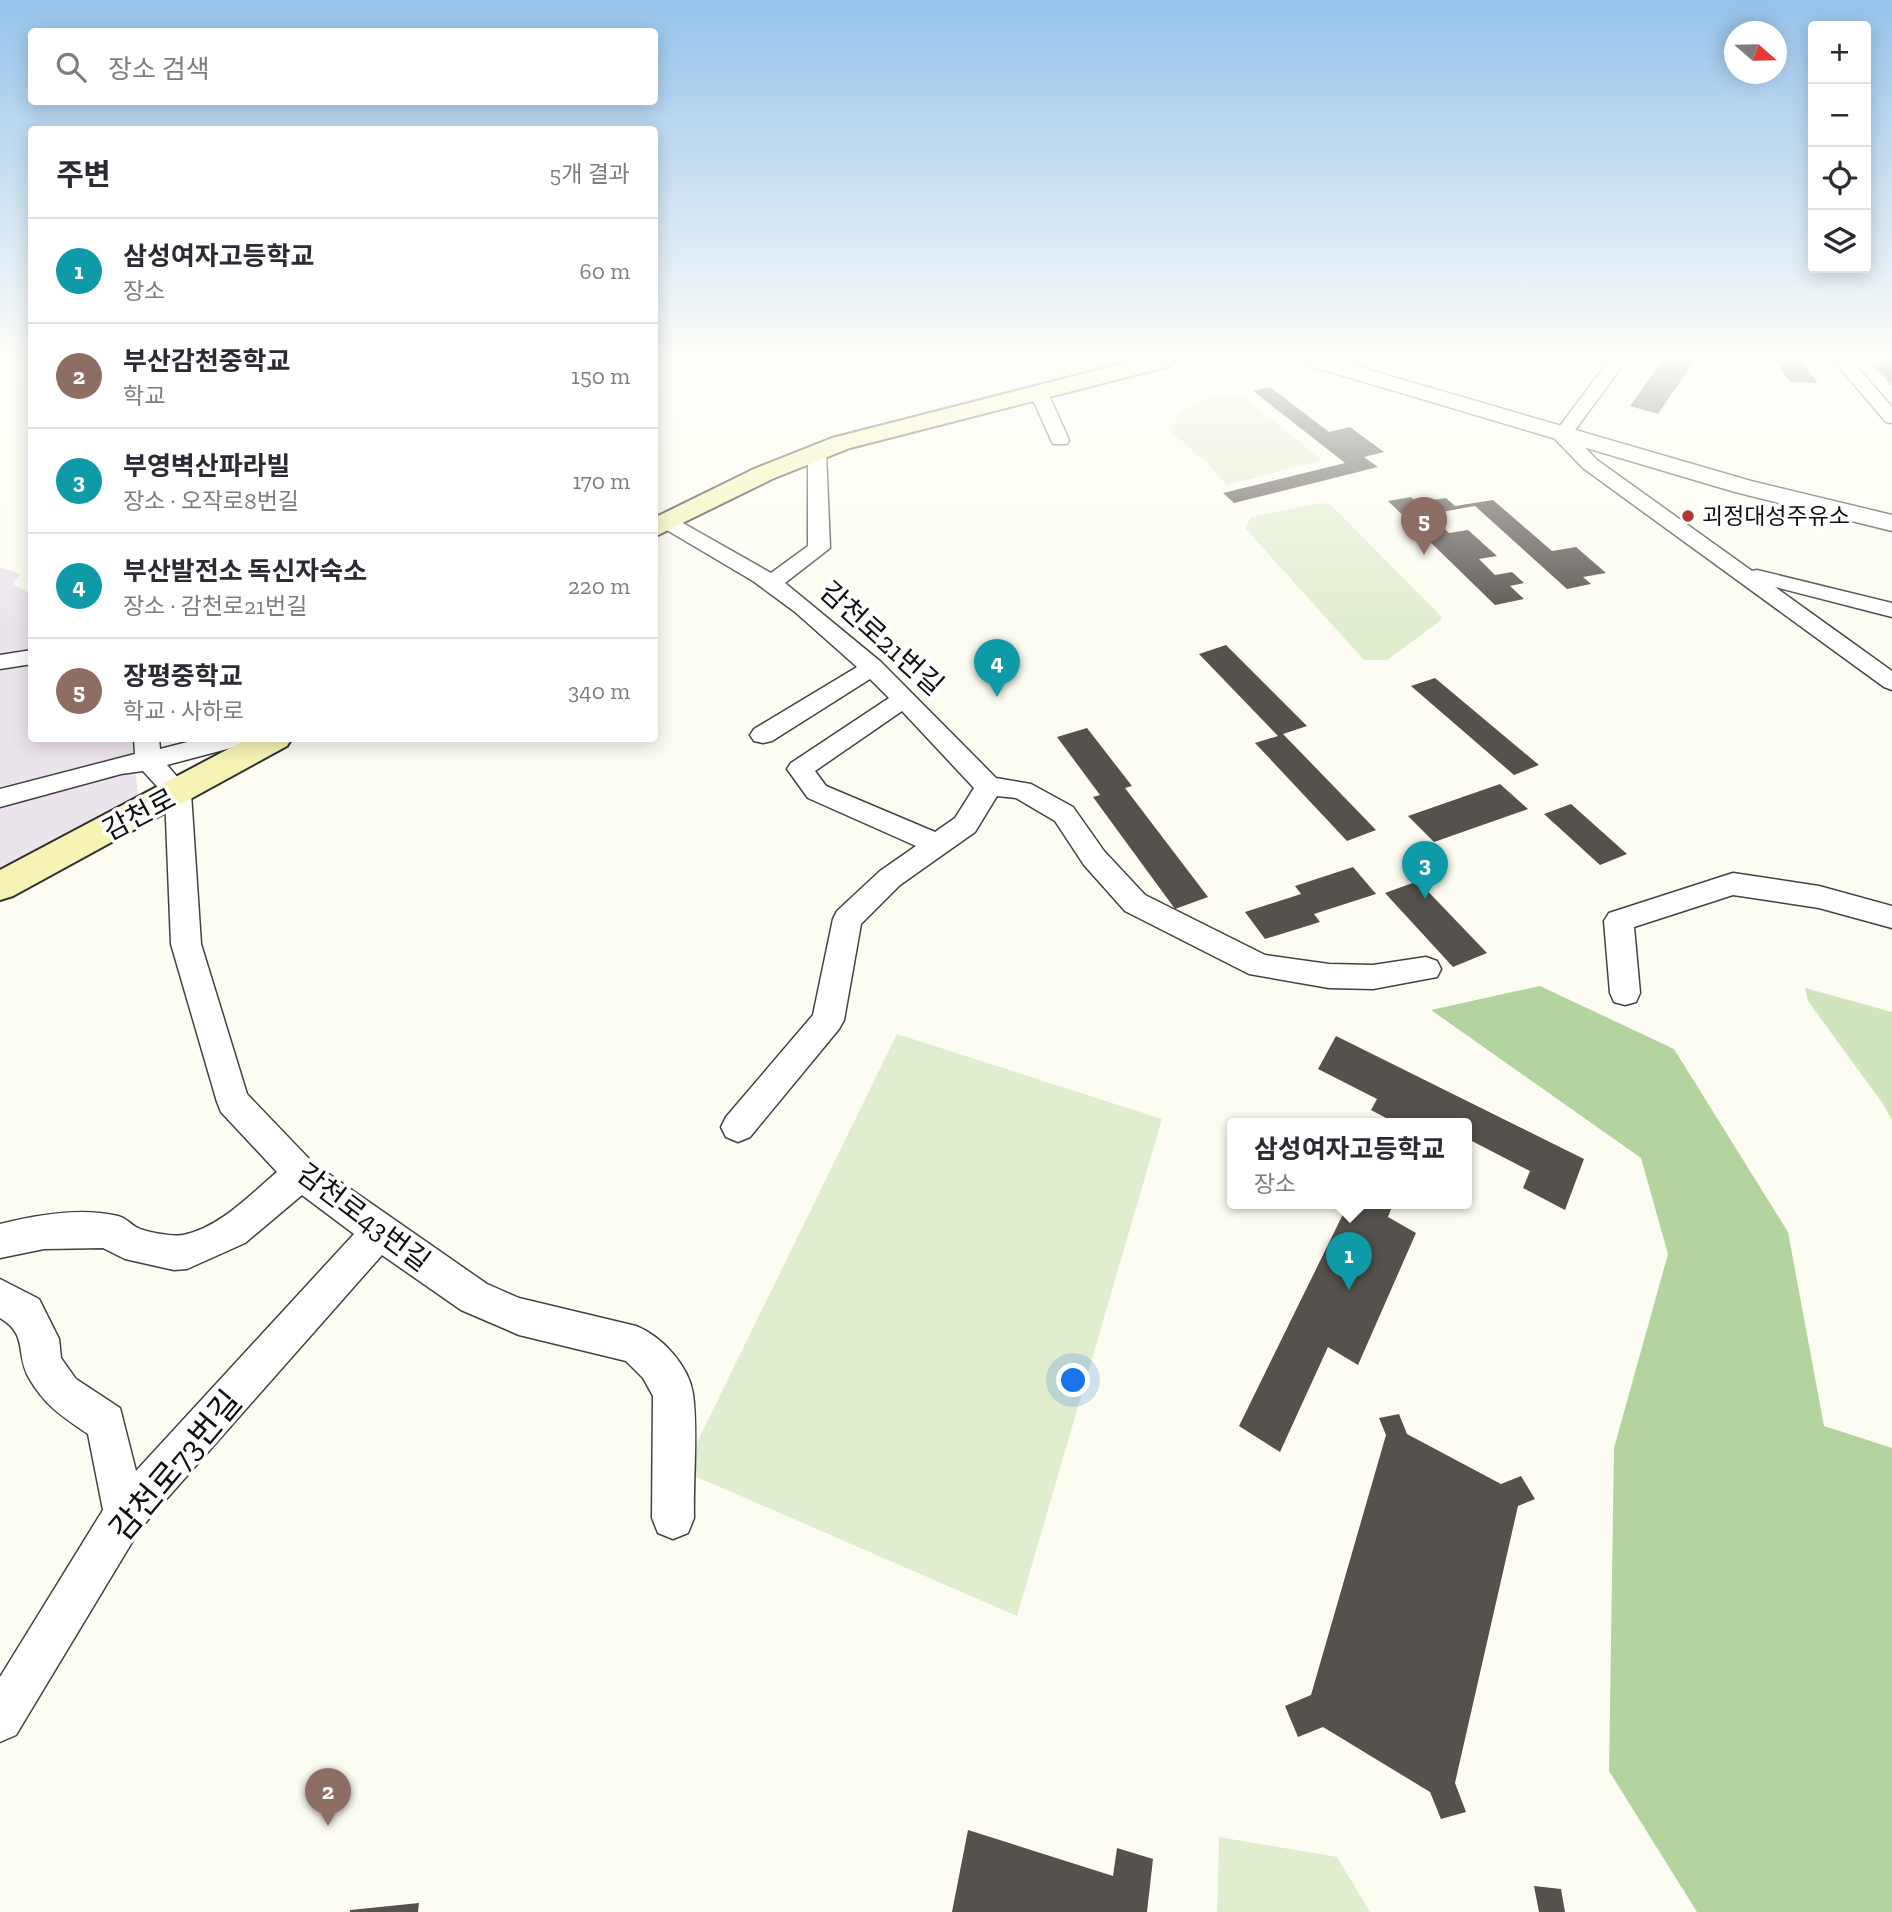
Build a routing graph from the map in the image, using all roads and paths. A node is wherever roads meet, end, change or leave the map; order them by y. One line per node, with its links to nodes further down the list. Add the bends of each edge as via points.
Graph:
1 (1577, 450): 6 (street)
2 (1615, 450): 4 (street)
3 (817, 451): 5 (main road); 7 (street, via 819,548)
4 (1892, 523)
5 (661, 525): 7 (street, 감천로21번길)
6 (1741, 572): 8 (street); 12 (street)
7 (771, 583): 11 (street, 감천로21번길)
8 (1892, 610)
9 (28, 658): 10 (street)
10 (0, 662)
11 (873, 667): 13 (street, 감천로21번길); 14 (street)
12 (1892, 682)
13 (905, 698): 18 (street, 감천로21번길); 21 (street, via 800,769 817,792)
14 (763, 735)
15 (207, 742): 17 (street)
16 (269, 742): 19 (main road, 감천로)
17 (147, 750): 19 (street); 20 (street, via 121,765)
18 (988, 786): 21 (street, via 965,825); 24 (street, via 1022,790 1064,814 1094,858 1135,903 1261,966 1373,977)
19 (178, 793): 22 (main road, 감천로); 27 (street, 감천로43번길, via 186,944 233,1102)
20 (0, 798)
21 (939, 845): 26 (street, via 890,878 847,919 828,1020)
22 (0, 886)
23 (1892, 918): 25 (street, via 1819,897 1733,884 1619,921)
24 (1426, 969)
25 (1625, 993)
26 (738, 1126)
27 (301, 1174): 28 (street, 감천로43번길); 29 (street, via 232,1231 187,1251 174,1253 125,1242 118,1233 87,1229)
28 (379, 1232): 31 (street, 감천로73번길); 32 (street, 감천로43번길, via 474,1297 519,1316 636,1345 657,1364 673,1392)
29 (0, 1241)
30 (0, 1297): 31 (street, via 26,1312 40,1339 42,1364 62,1393 106,1422)
31 (125, 1514): 33 (street, 감천로73번길)
32 (673, 1518)
33 (0, 1719)

